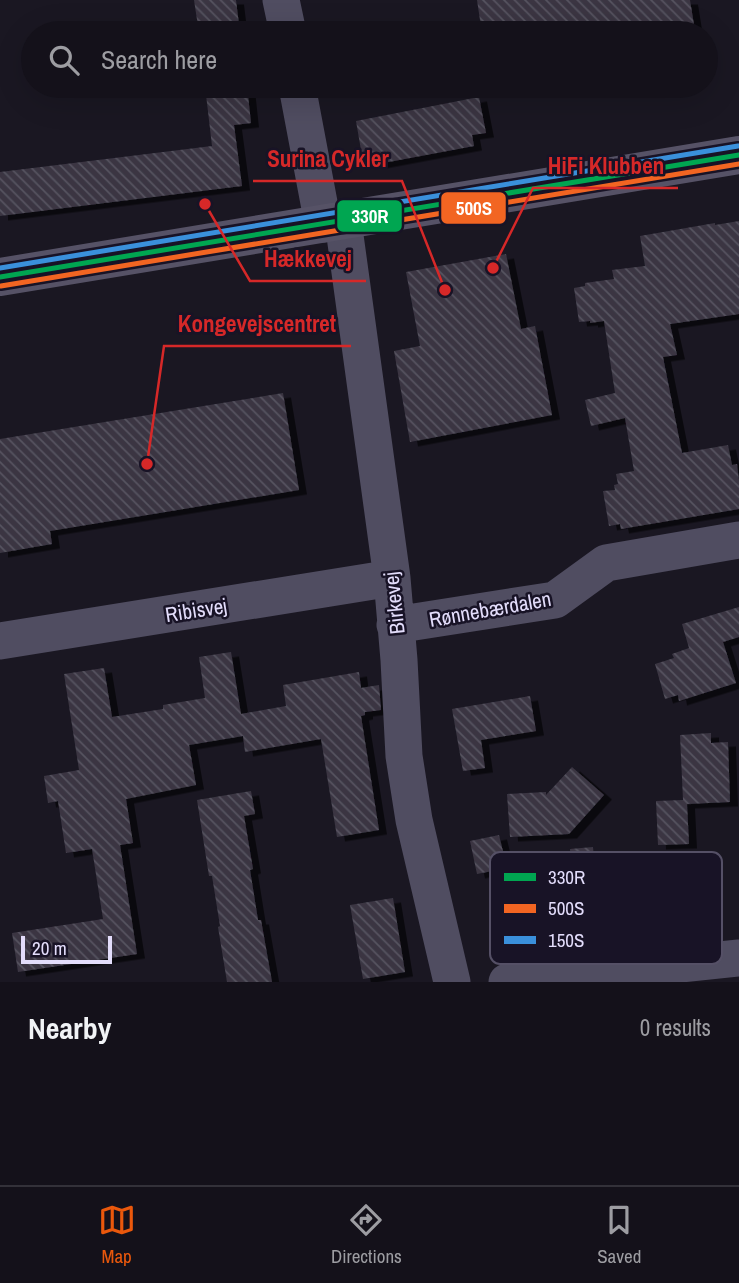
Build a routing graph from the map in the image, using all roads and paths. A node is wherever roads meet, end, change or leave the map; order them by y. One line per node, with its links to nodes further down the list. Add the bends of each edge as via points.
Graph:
1 (281, 0): 2 (street)
2 (285, 21)
3 (300, 98): 5 (street, Birkevej)
4 (739, 155): 5 (main road)
5 (333, 223): 6 (main road); 8 (street, Birkevej)
6 (0, 277)
7 (739, 540): 9 (street, Rønnebærdalen, via 606,562 555,600)
8 (392, 578): 9 (street, Birkevej); 10 (street, Ribisvej)
9 (396, 625): 12 (street, Birkevej, via 404,756 414,820)
10 (0, 641)
11 (681, 964): 13 (street)
12 (452, 982)
13 (507, 982)

